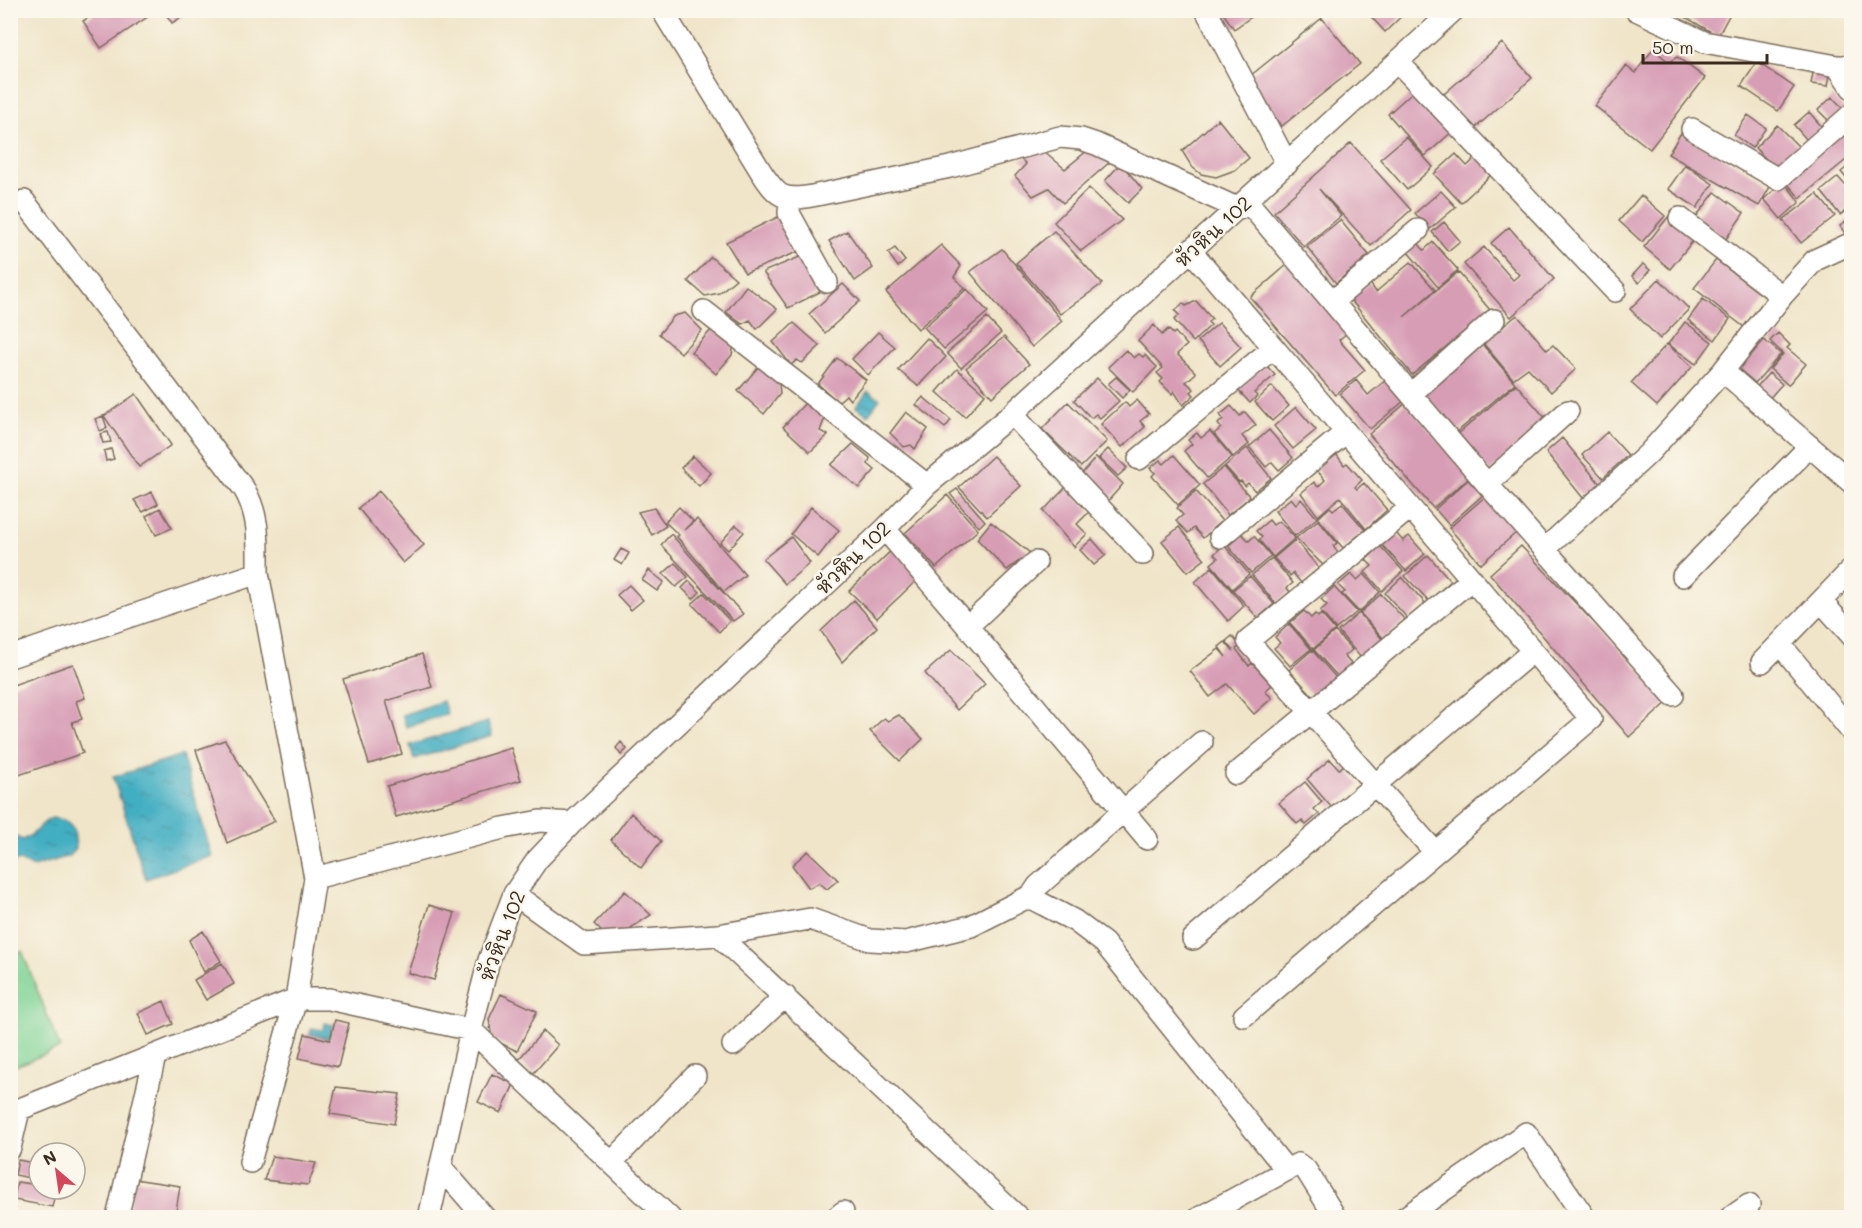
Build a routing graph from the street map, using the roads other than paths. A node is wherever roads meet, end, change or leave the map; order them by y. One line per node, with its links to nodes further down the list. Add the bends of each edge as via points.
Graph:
1 (662, 10): 11 (street, via 771,187)
2 (1206, 10): 10 (street)
3 (1454, 10): 5 (street, หัวหิน 102)
4 (1636, 10): 6 (street, via 1704,42)
5 (1398, 62): 10 (street, หัวหิน 102); 19 (street)
6 (1844, 66): 7 (street)
7 (1851, 88)
8 (1851, 114): 9 (street, via 1778,179)
9 (1692, 129)
10 (1287, 164): 13 (street, หัวหิน 102)
11 (790, 199): 13 (street, via 950,167 1070,137); 18 (street, via 789,213)
12 (24, 201): 42 (street, via 244,489 253,505 258,529)
13 (1243, 205): 17 (street, หัวหิน 102); 21 (street)
14 (1680, 218): 20 (street)
15 (1418, 230): 21 (street)
16 (1851, 243): 20 (street, via 1815,260)
17 (1191, 252): 24 (street); 28 (street, หัวหิน 102)
18 (827, 282)
19 (1615, 291)
20 (1782, 296): 25 (street)
21 (1334, 301): 26 (street)
22 (704, 311): 34 (street)
23 (1494, 320): 26 (street)
24 (1273, 348): 29 (street); 31 (street)
25 (1723, 372): 30 (street); 38 (street, via 1648,454)
26 (1411, 394): 33 (street)
27 (1568, 411): 33 (street)
28 (1012, 414): 34 (street, หัวหิน 102); 39 (street)
29 (1346, 432): 35 (street); 37 (street)
30 (1810, 446): 32 (street); 43 (street)
31 (1139, 459)
32 (1851, 483)
33 (1487, 484): 38 (street)
34 (927, 485): 36 (street, หัวหิน 102)
35 (1410, 508): 44 (street); 53 (street, via 1248,641)
36 (885, 529): 46 (street); 59 (street, หัวหิน 102)
37 (1220, 537)
38 (1545, 549): 52 (street)
39 (1143, 554)
40 (1036, 562): 46 (street)
41 (1851, 569): 45 (street)
42 (258, 573): 50 (street); 62 (street)
43 (1683, 576)
44 (1472, 579): 49 (street); 53 (street)
45 (1821, 601): 47 (street); 48 (street)
46 (969, 625): 58 (street)
47 (1851, 636)
48 (1780, 644): 51 (street); 54 (street)
49 (1533, 651): 57 (street); 61 (street, via 1591,719)
50 (10, 657)
51 (1762, 662)
52 (1672, 695)
53 (1311, 712): 56 (street); 57 (street)
54 (1851, 732)
55 (1202, 742): 58 (street)
56 (1236, 774)
57 (1376, 785): 61 (street); 66 (street)
58 (1122, 810): 60 (street); 64 (street, via 1038,886)
59 (572, 823): 62 (street, via 540,821 503,828); 63 (street, หัวหิน 102, via 537,860)
60 (1147, 839)
61 (1435, 852): 69 (street)
62 (315, 878): 68 (street)
63 (514, 894): 65 (street, via 584,944); 70 (street, หัวหิน 102, via 489,960)
64 (1029, 899): 65 (street, via 971,926 906,942 870,940 810,918); 79 (street, via 1075,921 1104,943)
65 (718, 935): 67 (street)
66 (1193, 939)
67 (785, 996): 71 (street); 81 (street)
68 (296, 999): 70 (street, via 329,999); 72 (street); 77 (street)
69 (1245, 1016)
70 (471, 1030): 76 (street); 78 (street, หัวหิน 102)
71 (733, 1045)
72 (155, 1056): 74 (street); 82 (street)
73 (695, 1076): 76 (street)
74 (14, 1111): 75 (street)
75 (10, 1148)
76 (613, 1161): 85 (street)
77 (250, 1162)
78 (441, 1167): 83 (street, หัวหิน 102); 84 (street)
79 (1285, 1168): 86 (street); 87 (street, via 1298,1164 1306,1170)
80 (1749, 1204): 90 (street)
81 (1008, 1214)
82 (117, 1218)
83 (429, 1218)
84 (484, 1218)
85 (670, 1218)
86 (1199, 1218)
87 (1336, 1218)
88 (1404, 1218): 89 (street, via 1526,1133)
89 (1585, 1218)
90 (1730, 1218)

